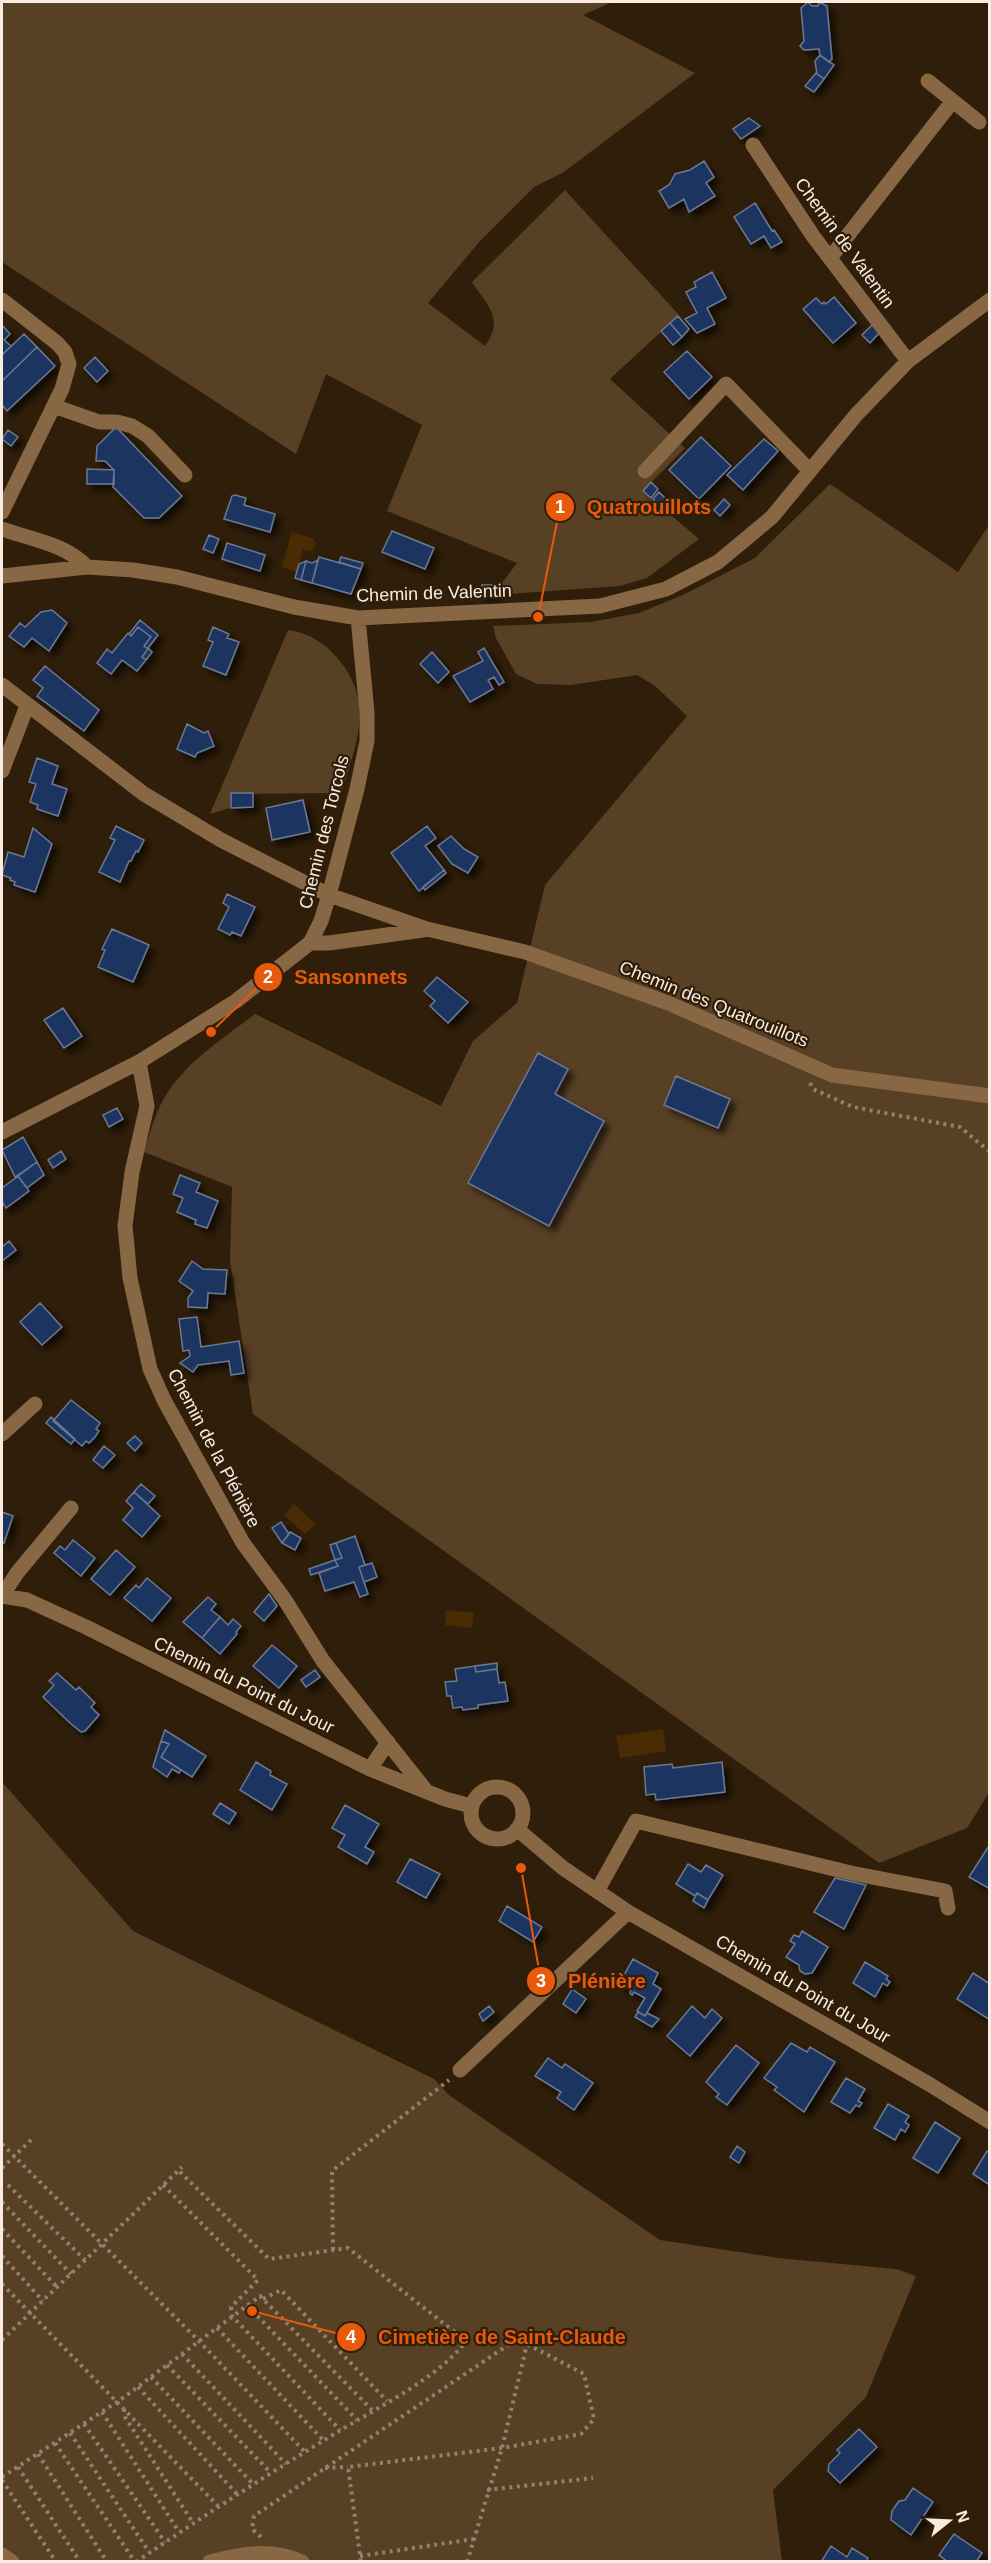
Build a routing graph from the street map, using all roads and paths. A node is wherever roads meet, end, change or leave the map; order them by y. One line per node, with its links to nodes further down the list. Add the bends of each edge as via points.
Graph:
1 (928, 81): 2 (street)
2 (952, 102): 3 (street); 5 (street)
3 (979, 122)
4 (753, 145): 5 (street, Chemin de Valentin)
5 (830, 258): 8 (street, Chemin de Valentin)
6 (2, 300): 9 (street, via 65,352 67,376)
7 (990, 300): 8 (street, Chemin de Valentin)
8 (908, 361): 11 (street, Chemin de Valentin)
9 (54, 406): 12 (street, via 99,422 132,426 148,436); 13 (street)
10 (645, 471): 11 (street, via 726,384)
11 (810, 471): 17 (street, Chemin de Valentin, via 772,517 718,562 666,589 600,606)
12 (185, 475)
13 (2, 512)
14 (2, 529): 15 (street, via 76,555)
15 (87, 567): 16 (street, Chemin de Valentin); 17 (street, Chemin de Valentin, via 177,577 294,607)
16 (2, 576)
17 (358, 618): 21 (street, Chemin des Torcols, via 367,741)
18 (2, 685): 19 (street, Chemin des Quatrouillots)
19 (27, 706): 20 (street); 21 (street, Chemin des Quatrouillots, via 144,794 221,840)
20 (2, 771)
21 (329, 895): 22 (street, Chemin des Quatrouillots); 23 (street, Chemin des Torcols)
22 (427, 929): 23 (street, Chemin des Quatrouillots); 24 (street, Chemin des Quatrouillots, via 547,960 668,1003)
23 (310, 943): 25 (street, Chemin des Torcols, via 236,1001)
24 (797, 1059): 26 (street, Chemin des Quatrouillots, via 832,1075); 28 (path, via 813,1089 853,1107 960,1126)
25 (139, 1062): 27 (street, Chemin des Torcols); 33 (street, Chemin de la Plénière, via 147,1106 125,1226 130,1278 150,1369 243,1543 323,1661)
26 (990, 1096)
27 (2, 1132)
28 (990, 1152)
29 (34, 1404): 30 (street)
30 (2, 1434)
31 (71, 1508): 32 (street, Chemin du Point du Jour)
32 (2, 1596): 34 (street, Chemin du Point du Jour, via 27,1600 86,1627)
33 (387, 1742): 34 (street); 35 (street, Chemin de la Plénière)
34 (370, 1769): 35 (street, Chemin du Point du Jour)
35 (427, 1792): 36 (street, Chemin du Point du Jour)
36 (471, 1806): 37 (street, via 473,1823 485,1836 502,1838); 37 (street, via 480,1792 504,1788 518,1797 521,1805 523,1813)
37 (517, 1829): 38 (street, Chemin du Point du Jour)
38 (597, 1891): 39 (street, via 636,1821 945,1892); 40 (street, Chemin du Point du Jour)
39 (948, 1908)
40 (628, 1912): 41 (street); 42 (street, Chemin du Point du Jour)
41 (460, 2070): 52 (path, via 332,2171)
42 (990, 2122)
43 (32, 2139): 45 (path)
44 (2, 2144): 45 (path)
45 (13, 2157): 46 (path); 51 (path)
46 (2, 2168)
47 (8, 2185): 54 (path)
48 (163, 2185): 51 (path); 52 (path, via 180,2169 269,2259); 62 (path, via 258,2280 231,2307)
49 (2, 2202): 55 (path)
50 (2, 2229): 57 (path)
51 (101, 2245): 54 (path); 65 (path)
52 (333, 2250): 71 (path, via 348,2248 466,2341 423,2379)
53 (2, 2256): 59 (path)
54 (85, 2260): 55 (path)
55 (71, 2274): 57 (path)
56 (2, 2284): 61 (path)
57 (57, 2287): 59 (path)
58 (263, 2299): 60 (path, via 260,2296); 71 (path, via 281,2290); 74 (path)
59 (43, 2301): 61 (path)
60 (247, 2305): 62 (path); 76 (path)
61 (30, 2313): 64 (path); 72 (path)
62 (232, 2316): 63 (path); 78 (path)
63 (217, 2328): 65 (path); 80 (path)
64 (2, 2340)
65 (199, 2341): 67 (path); 83 (path)
66 (527, 2344): 82 (path); 82 (path, via 584,2374 594,2419 581,2434); 88 (path, via 514,2341)
67 (182, 2354): 68 (path); 85 (path)
68 (167, 2365): 69 (path); 89 (path)
69 (151, 2377): 70 (path); 92 (path)
70 (138, 2386): 72 (path); 94 (path)
71 (387, 2401): 74 (path)
72 (117, 2402): 73 (path); 75 (path)
73 (124, 2409): 95 (path); 96 (path, via 125,2417)
74 (372, 2410): 76 (path)
75 (102, 2412): 77 (path); 97 (path)
76 (357, 2420): 78 (path)
77 (84, 2424): 79 (path); 99 (path)
78 (340, 2430): 80 (path)
79 (70, 2433): 81 (path); 100 (path)
80 (323, 2440): 83 (path)
81 (55, 2443): 84 (path); 108 (path)
82 (502, 2448): 87 (path); 93 (path)
83 (305, 2452): 85 (path)
84 (38, 2454): 86 (path); 107 (path)
85 (286, 2464): 89 (path)
86 (18, 2467): 91 (path); 106 (path)
87 (348, 2467): 88 (path); 103 (path)
88 (324, 2468): 101 (path, via 254,2516 252,2529)
89 (271, 2473): 92 (path)
90 (593, 2478): 93 (path)
91 (2, 2479): 105 (path)
92 (253, 2484): 94 (path)
93 (487, 2490): 98 (path)
94 (237, 2494): 95 (path)
95 (218, 2506): 96 (path)
96 (193, 2523): 97 (path)
97 (179, 2532): 99 (path)
98 (474, 2539): 103 (path); 112 (path)
99 (165, 2542): 100 (path)
100 (150, 2552): 108 (path)
101 (279, 2554): 109 (street, via 239,2554); 110 (street)
102 (2, 2555): 104 (street)
103 (360, 2556): 111 (path)
104 (12, 2562)
105 (56, 2562)
106 (80, 2562)
107 (107, 2562)
108 (135, 2562)
109 (210, 2562)
110 (302, 2562)
111 (361, 2562)
112 (467, 2562)

